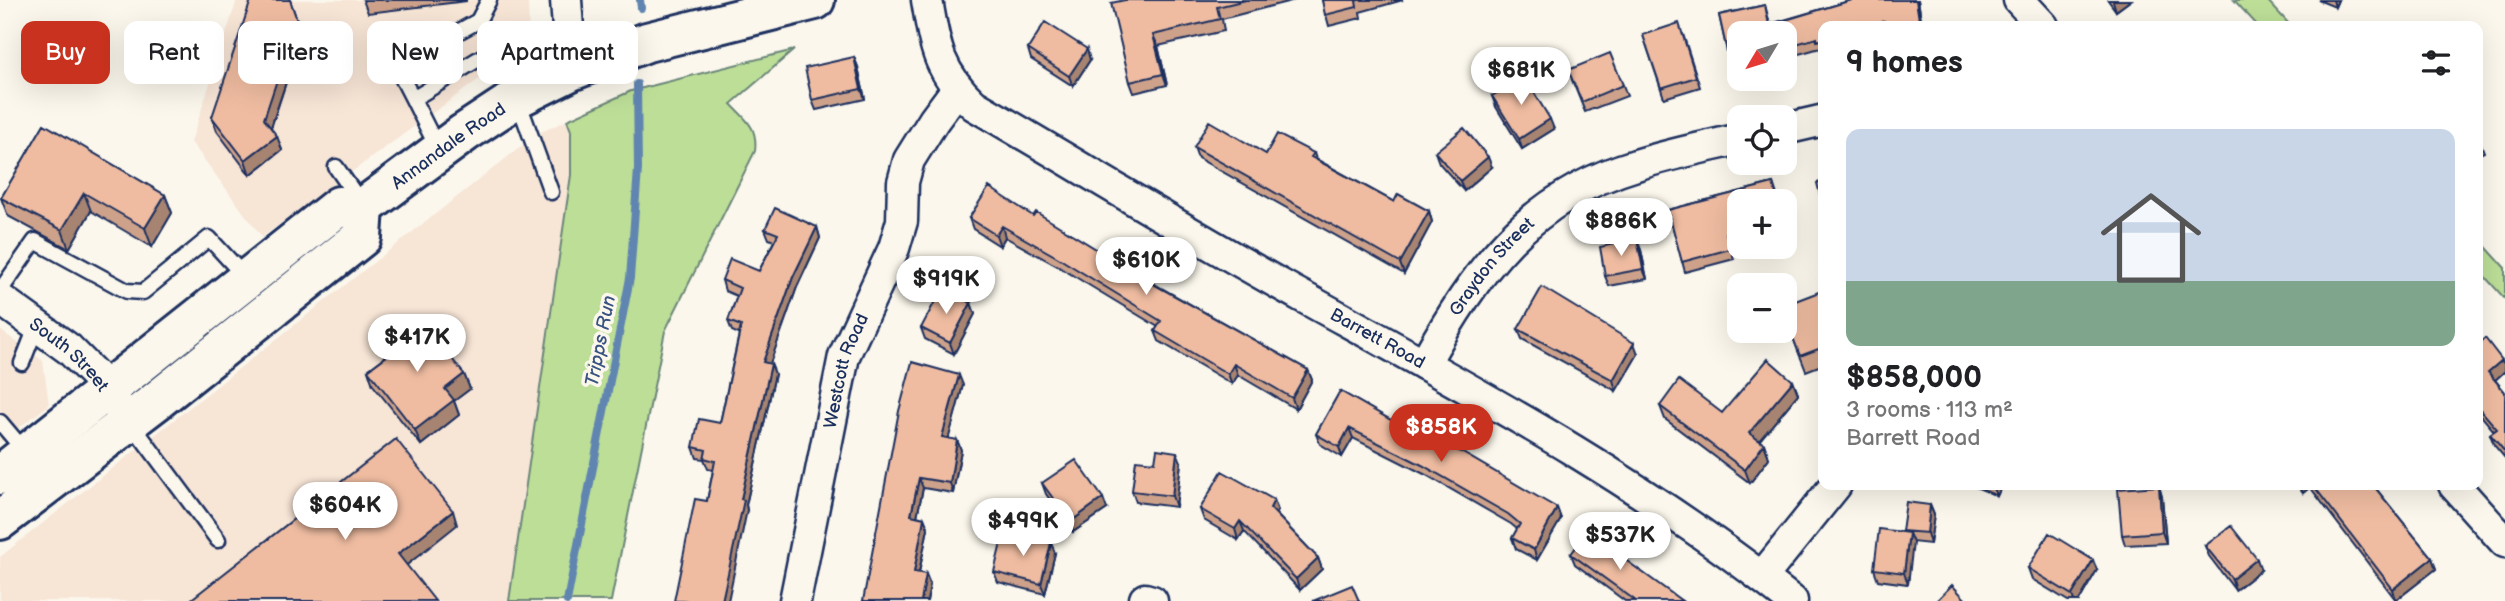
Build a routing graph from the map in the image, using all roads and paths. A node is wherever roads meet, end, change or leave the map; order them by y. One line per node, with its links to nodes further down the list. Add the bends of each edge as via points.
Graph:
1 (489, 0): 12 (lane, via 478,22 396,66)
2 (566, 0): 6 (street)
3 (815, 0): 8 (main road, Annandale Road)
4 (927, 0): 10 (street, via 935,52)
5 (2019, 0): 7 (street)
6 (567, 21)
7 (2038, 21)
8 (638, 45)
9 (544, 84): 11 (main road, Annandale Road)
10 (957, 89): 25 (street, Barrett Road, via 974,105); 36 (street, Westcott Road, via 909,160 894,248 844,356)
11 (517, 98): 12 (lane, via 493,50); 16 (main road, Annandale Road); 18 (lane)
12 (413, 99): 16 (lane)
13 (1818, 121): 14 (street)
14 (1797, 126)
15 (1727, 142): 25 (street, Graydon Street, via 1634,165 1552,205 1518,231 1484,267)
16 (440, 152): 19 (main road, Annandale Road)
17 (336, 167): 19 (lane)
18 (551, 192)
19 (364, 207): 20 (main road, Annandale Road, via 339,206); 28 (main road, via 362,237)
20 (247, 280): 21 (lane, via 209,238 143,292 127,291 34,241); 26 (main road, Annandale Road)
21 (0, 291)
22 (0, 299): 23 (street, South Street)
23 (37, 325): 24 (lane); 26 (street, South Street, via 69,349)
24 (22, 363)
25 (1424, 364): 35 (street, Barrett Road, via 1638,488)
26 (106, 392): 28 (street, South Street); 29 (main road, Annandale Road)
27 (0, 422): 29 (lane)
28 (130, 422): 32 (main road); 33 (lane)
29 (14, 465)
30 (1832, 490): 35 (street)
31 (2458, 490): 34 (street)
32 (0, 520)
33 (218, 540)
34 (2505, 542)
35 (1762, 578): 37 (street, Barrett Road)
36 (795, 601)
37 (1792, 601)

